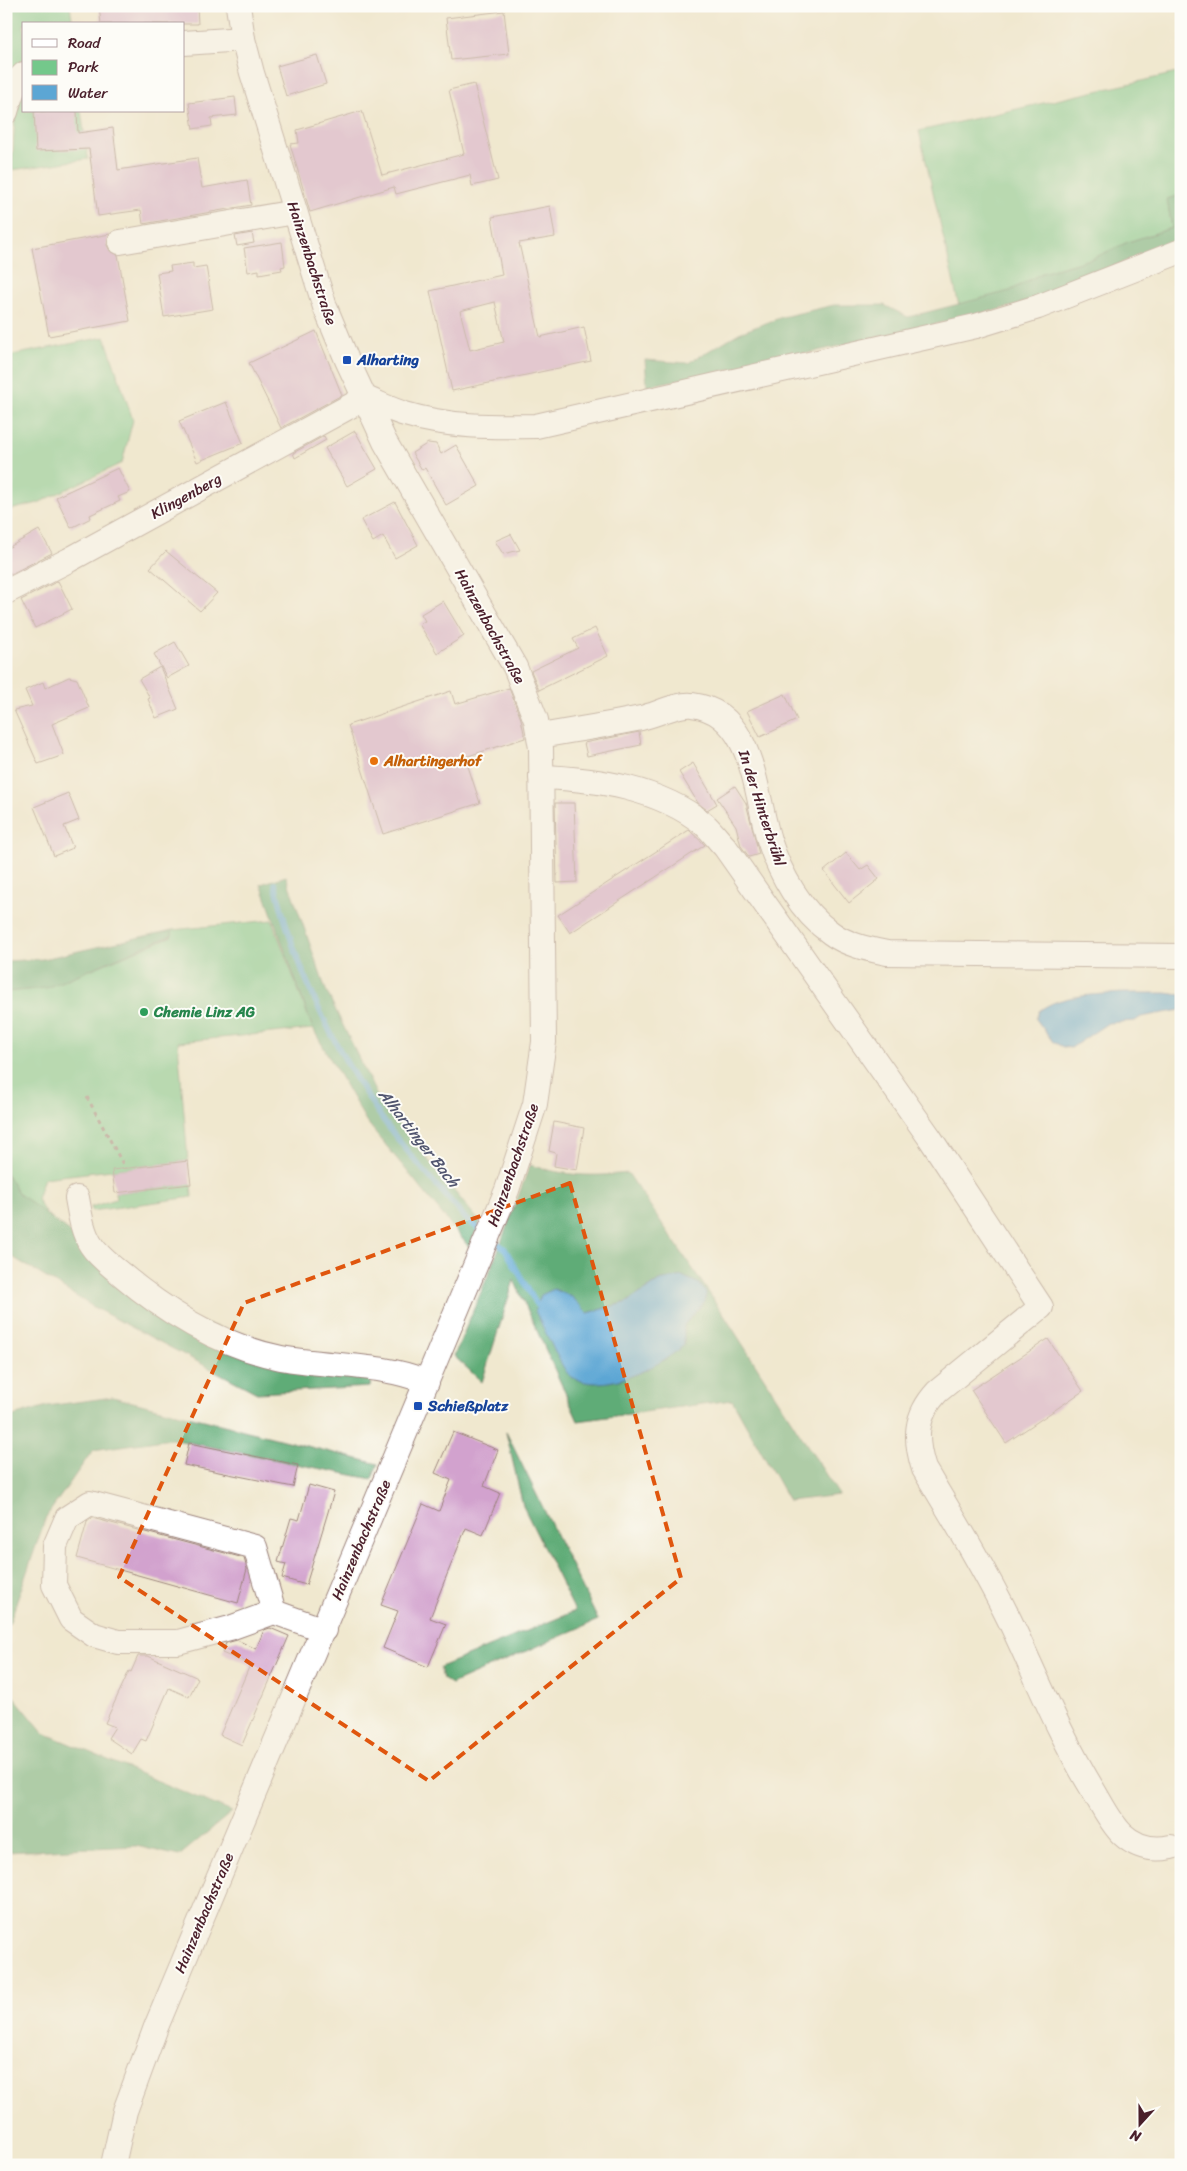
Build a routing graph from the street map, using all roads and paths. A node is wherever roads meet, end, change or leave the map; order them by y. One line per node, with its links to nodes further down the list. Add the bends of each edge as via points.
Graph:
1 (238, 6): 2 (street, Hainzenbachstraße)
2 (243, 39): 3 (street); 6 (street, Hainzenbachstraße)
3 (185, 43)
4 (22, 76): 5 (street, via 10,95)
5 (6, 112)
6 (295, 212): 7 (street); 9 (street, Hainzenbachstraße, via 325,308)
7 (120, 242)
8 (1181, 251): 9 (street, via 1038,307 976,326 536,426 486,427 444,423 404,414)
9 (365, 398): 10 (street, Klingenberg); 11 (street, Hainzenbachstraße, via 385,442 515,667)
10 (6, 592)
11 (540, 736): 12 (street, Hainzenbachstraße); 13 (street, In der Hinterbrühl, via 642,717 690,704 711,709 727,720 748,757 769,840 781,871 807,911 831,934 855,946 887,953)
12 (541, 777): 17 (street, Hainzenbachstraße, via 544,1042 540,1075 528,1129 494,1224); 20 (street, via 582,779 630,789 680,808 705,825 725,847 930,1138 1041,1306 926,1404 917,1438 920,1455 924,1469 1009,1620 1074,1758 1110,1818 1134,1843 1148,1848)
13 (1181, 956)
14 (87, 1097): 15 (path)
15 (125, 1168)
16 (77, 1198): 17 (street, via 82,1225 91,1246 140,1290 212,1334 260,1354 373,1368)
17 (427, 1382): 19 (street, Hainzenbachstraße)
18 (274, 1612): 18 (street, via 178,1642 118,1642 94,1635 71,1619 54,1585 55,1546 67,1518 90,1503 255,1547); 19 (street)
19 (324, 1630): 21 (street, Hainzenbachstraße, via 156,2027 125,2111)
20 (1171, 1847)
21 (113, 2165)

